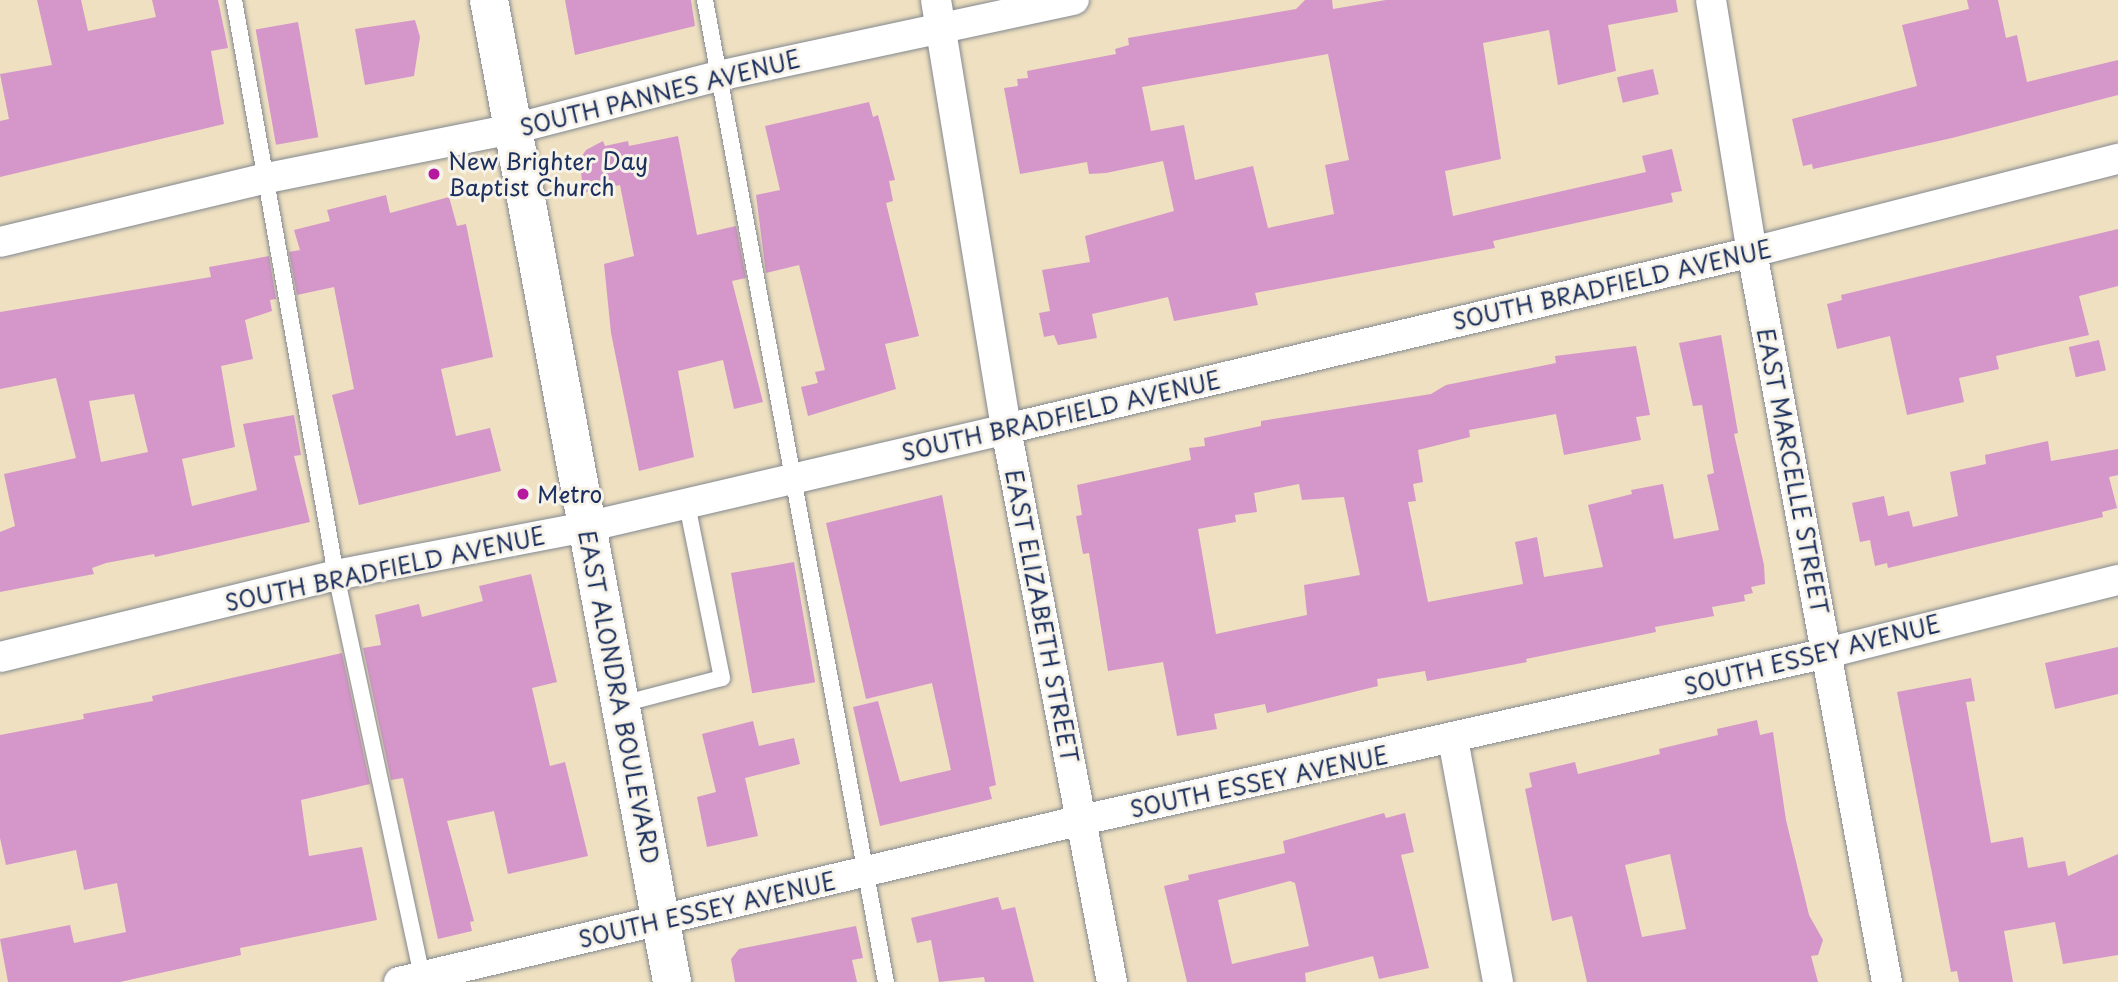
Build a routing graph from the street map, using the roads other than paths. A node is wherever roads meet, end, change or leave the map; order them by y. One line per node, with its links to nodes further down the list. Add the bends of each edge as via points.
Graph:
1 (234, 0): 11 (lane)
2 (489, 0): 9 (main road, EAST ALONDRA BOULEVARD)
3 (705, 0): 8 (lane)
4 (936, 0): 7 (street, EAST ELIZABETH STREET)
5 (1074, 0): 7 (street, SOUTH PANNES AVENUE)
6 (1711, 0): 13 (street, EAST MARCELLE STREET)
7 (942, 32): 8 (street, SOUTH PANNES AVENUE); 14 (street, EAST ELIZABETH STREET)
8 (718, 76): 9 (street, SOUTH PANNES AVENUE); 15 (lane)
9 (513, 129): 11 (street, SOUTH PANNES AVENUE); 17 (main road, EAST ALONDRA BOULEVARD)
10 (2118, 159): 13 (street, SOUTH BRADFIELD AVENUE)
11 (267, 178): 12 (street, SOUTH PANNES AVENUE); 18 (lane)
12 (0, 242)
13 (1752, 252): 14 (street, SOUTH BRADFIELD AVENUE); 20 (street, EAST MARCELLE STREET)
14 (1006, 429): 15 (street, SOUTH BRADFIELD AVENUE); 24 (street, EAST ELIZABETH STREET)
15 (791, 478): 16 (street, SOUTH BRADFIELD AVENUE); 25 (lane)
16 (687, 503): 17 (street, SOUTH BRADFIELD AVENUE); 22 (lane, via 722,678)
17 (586, 527): 18 (street, SOUTH BRADFIELD AVENUE); 22 (main road, EAST ALONDRA BOULEVARD)
18 (336, 575): 21 (street, SOUTH BRADFIELD AVENUE); 27 (lane)
19 (2118, 579): 20 (street, SOUTH ESSEY AVENUE)
20 (1827, 653): 23 (street, SOUTH ESSEY AVENUE); 32 (street, EAST MARCELLE STREET)
21 (0, 657)
22 (622, 704): 26 (main road, EAST ALONDRA BOULEVARD)
23 (1453, 739): 24 (street, SOUTH ESSEY AVENUE); 31 (street)
24 (1082, 820): 25 (street, SOUTH ESSEY AVENUE); 30 (street, EAST ELIZABETH STREET)
25 (866, 872): 26 (street, SOUTH ESSEY AVENUE); 29 (lane)
26 (662, 921): 27 (street, SOUTH ESSEY AVENUE); 28 (main road, EAST ALONDRA BOULEVARD)
27 (415, 980)
28 (672, 982)
29 (886, 982)
30 (1112, 982)
31 (1498, 982)
32 (1887, 982)

